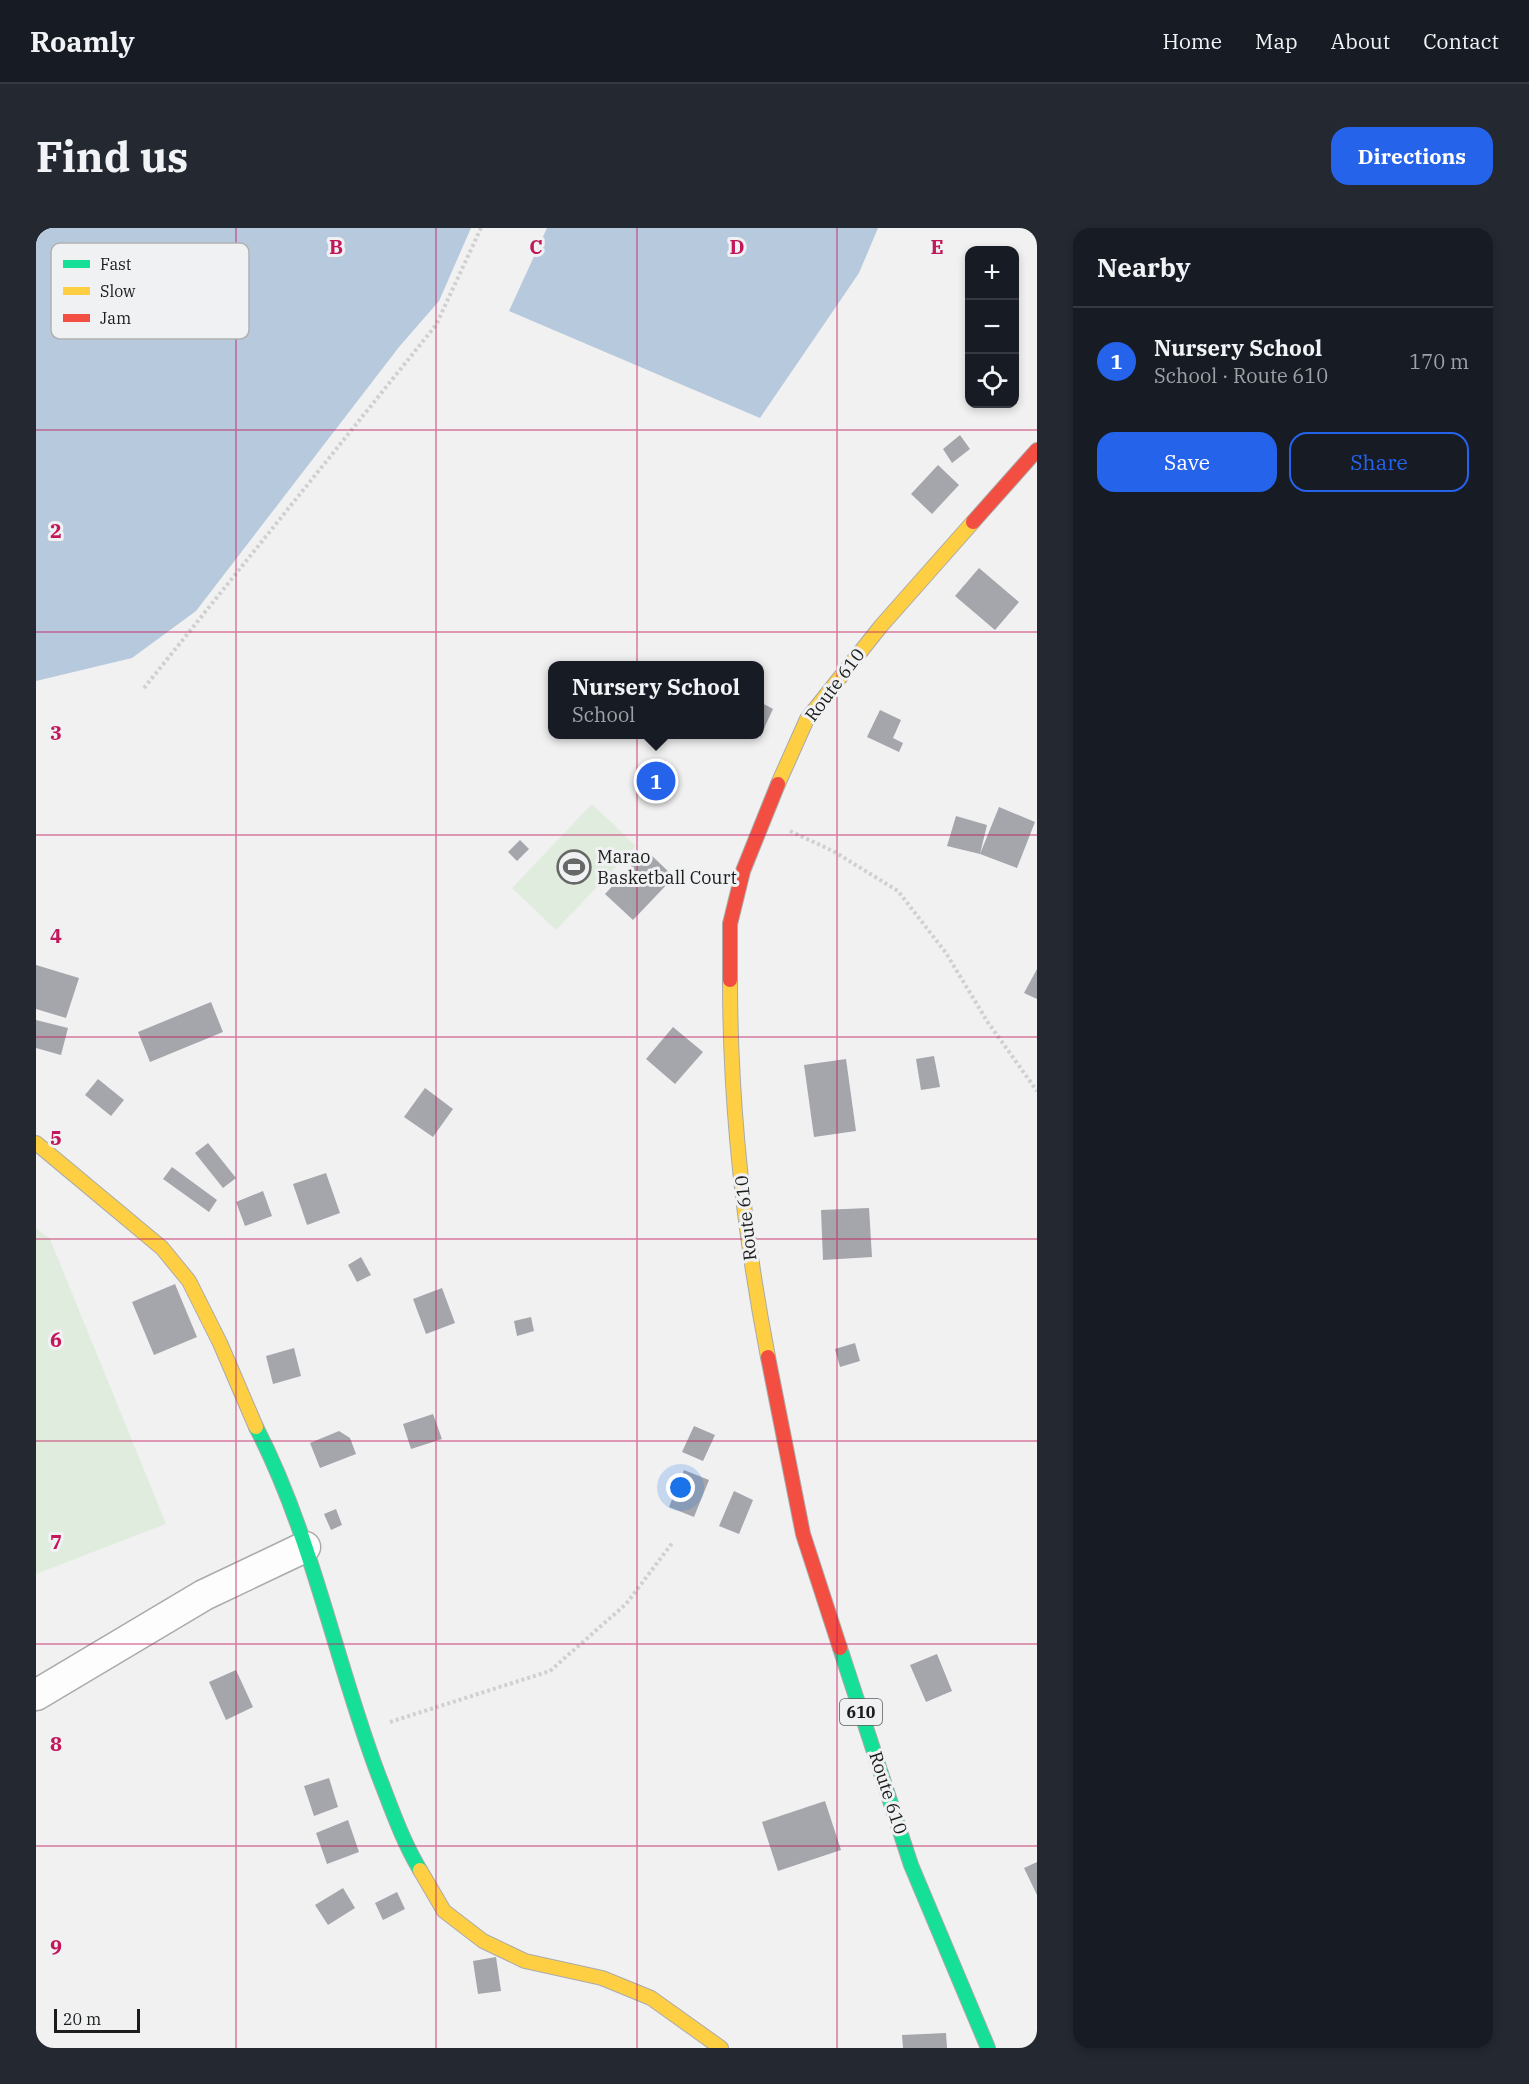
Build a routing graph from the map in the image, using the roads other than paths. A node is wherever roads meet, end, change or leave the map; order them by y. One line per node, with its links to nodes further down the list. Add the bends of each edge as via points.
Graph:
1 (1037, 450): 6 (main road, Route 610 / 610, via 881,626 807,719 762,819 729,924 730,1022 750,1265 803,1534 911,1865)
2 (36, 1143): 3 (main road, via 162,1248 189,1281 272,1458)
3 (305, 1547): 4 (street, via 204,1596); 5 (main road, via 362,1731 405,1845 444,1911 483,1941 525,1961 602,1978 651,1998)
4 (36, 1695)
5 (721, 2048)
6 (988, 2048)

